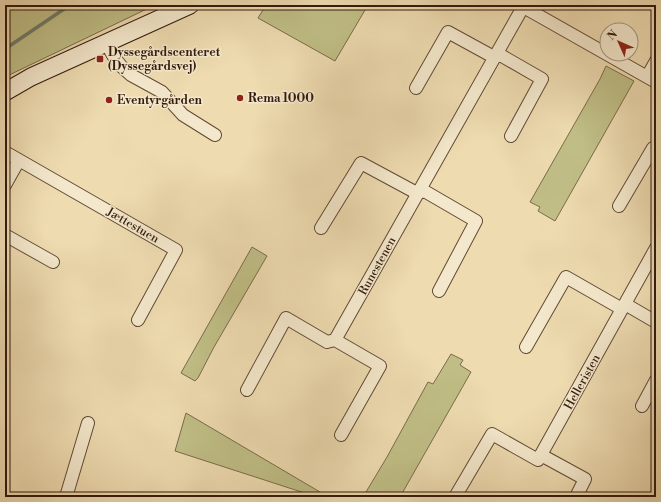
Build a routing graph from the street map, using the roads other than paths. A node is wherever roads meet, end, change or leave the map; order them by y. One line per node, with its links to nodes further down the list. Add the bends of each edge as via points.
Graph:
1 (190, 5): 3 (street)
2 (522, 6): 4 (street, Runestenen); 6 (street)
3 (106, 43): 8 (street, via 31,77); 9 (street, via 114,57 131,75 162,92 183,116)
4 (496, 56): 7 (street, via 448,32); 10 (street, via 502,56 542,79); 15 (street, Runestenen)
5 (656, 61): 6 (street)
6 (652, 79)
7 (416, 88)
8 (5, 92)
9 (216, 135)
10 (511, 136)
11 (656, 150): 16 (street, via 653,148)
12 (5, 152): 13 (street, Jættestuen)
13 (19, 160): 14 (street); 23 (street, Jættestuen, via 176,250)
14 (5, 185)
15 (419, 192): 17 (street, via 361,163); 21 (street, via 426,192 476,221); 25 (street, Runestenen)
16 (619, 206)
17 (321, 228)
18 (5, 235): 20 (street)
19 (656, 248): 22 (street, Helleristen)
20 (53, 262)
21 (439, 291)
22 (624, 306): 24 (street); 26 (street, via 566,278); 32 (street, Helleristen)
23 (138, 320)
24 (656, 322)
25 (335, 340): 28 (street, via 327,342 286,318); 31 (street, via 380,366)
26 (526, 348)
27 (656, 380): 29 (street)
28 (247, 390)
29 (642, 406)
30 (88, 423): 33 (street)
31 (341, 434)
32 (541, 455): 34 (street, via 538,460 492,434); 35 (street, via 586,479)
33 (66, 497)
34 (455, 497)
35 (576, 497)

